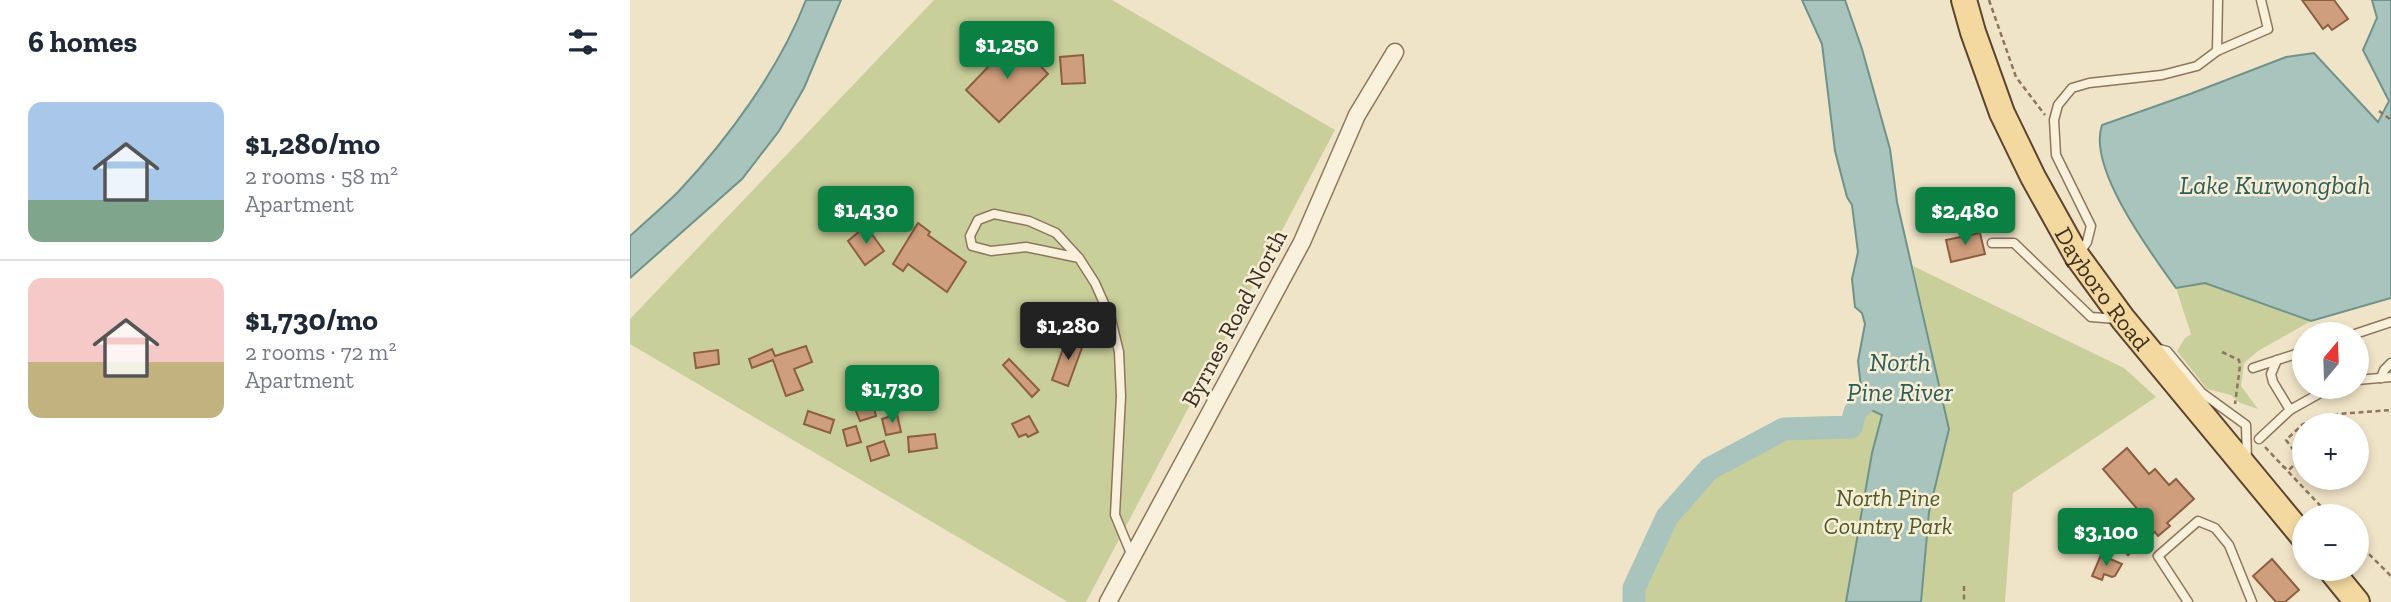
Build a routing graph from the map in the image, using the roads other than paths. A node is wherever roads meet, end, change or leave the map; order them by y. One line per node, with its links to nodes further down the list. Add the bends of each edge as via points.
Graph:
1 (1964, 0): 7 (main road, Dayboro Road, via 2003,113)
2 (2218, 0): 4 (lane)
3 (2261, 0): 4 (lane, via 2268,29)
4 (2217, 51): 7 (lane, via 2196,66 2162,75 2072,88 2058,105 2056,155 2091,226)
5 (1395, 52): 25 (street, Byrnes Road North, via 1357,115 1302,242)
6 (1992, 243): 9 (lane, via 2014,243 2091,317)
7 (2077, 256): 9 (main road, Dayboro Road)
8 (1079, 258): 8 (lane, via 1056,233 1029,221 994,214 978,220 970,236 972,246 991,251 1026,247); 25 (lane, via 1111,318 1119,352 1122,396 1115,515)
9 (2123, 319): 12 (main road, Dayboro Road)
10 (2391, 322): 11 (lane)
11 (2370, 329)
12 (2146, 346): 23 (main road, Dayboro Road); 23 (lane, via 2167,351 2202,393 2246,425)
13 (2292, 355): 14 (lane)
14 (2277, 360): 16 (lane); 21 (lane, via 2271,373 2273,382)
15 (2391, 363): 18 (lane)
16 (2253, 368)
17 (2391, 377): 18 (lane)
18 (2381, 378): 19 (lane)
19 (2370, 379)
20 (2310, 399): 21 (lane)
21 (2290, 410): 22 (lane)
22 (2259, 439)
23 (2248, 470): 24 (main road, Dayboro Road)
24 (2292, 523)
25 (1132, 556): 27 (street, Byrnes Road North)
26 (2340, 581): 30 (main road)
27 (1108, 602)
28 (2188, 602): 29 (lane, via 2158,556 2198,521 2215,528 2229,545)
29 (2252, 602)
30 (2357, 602)

